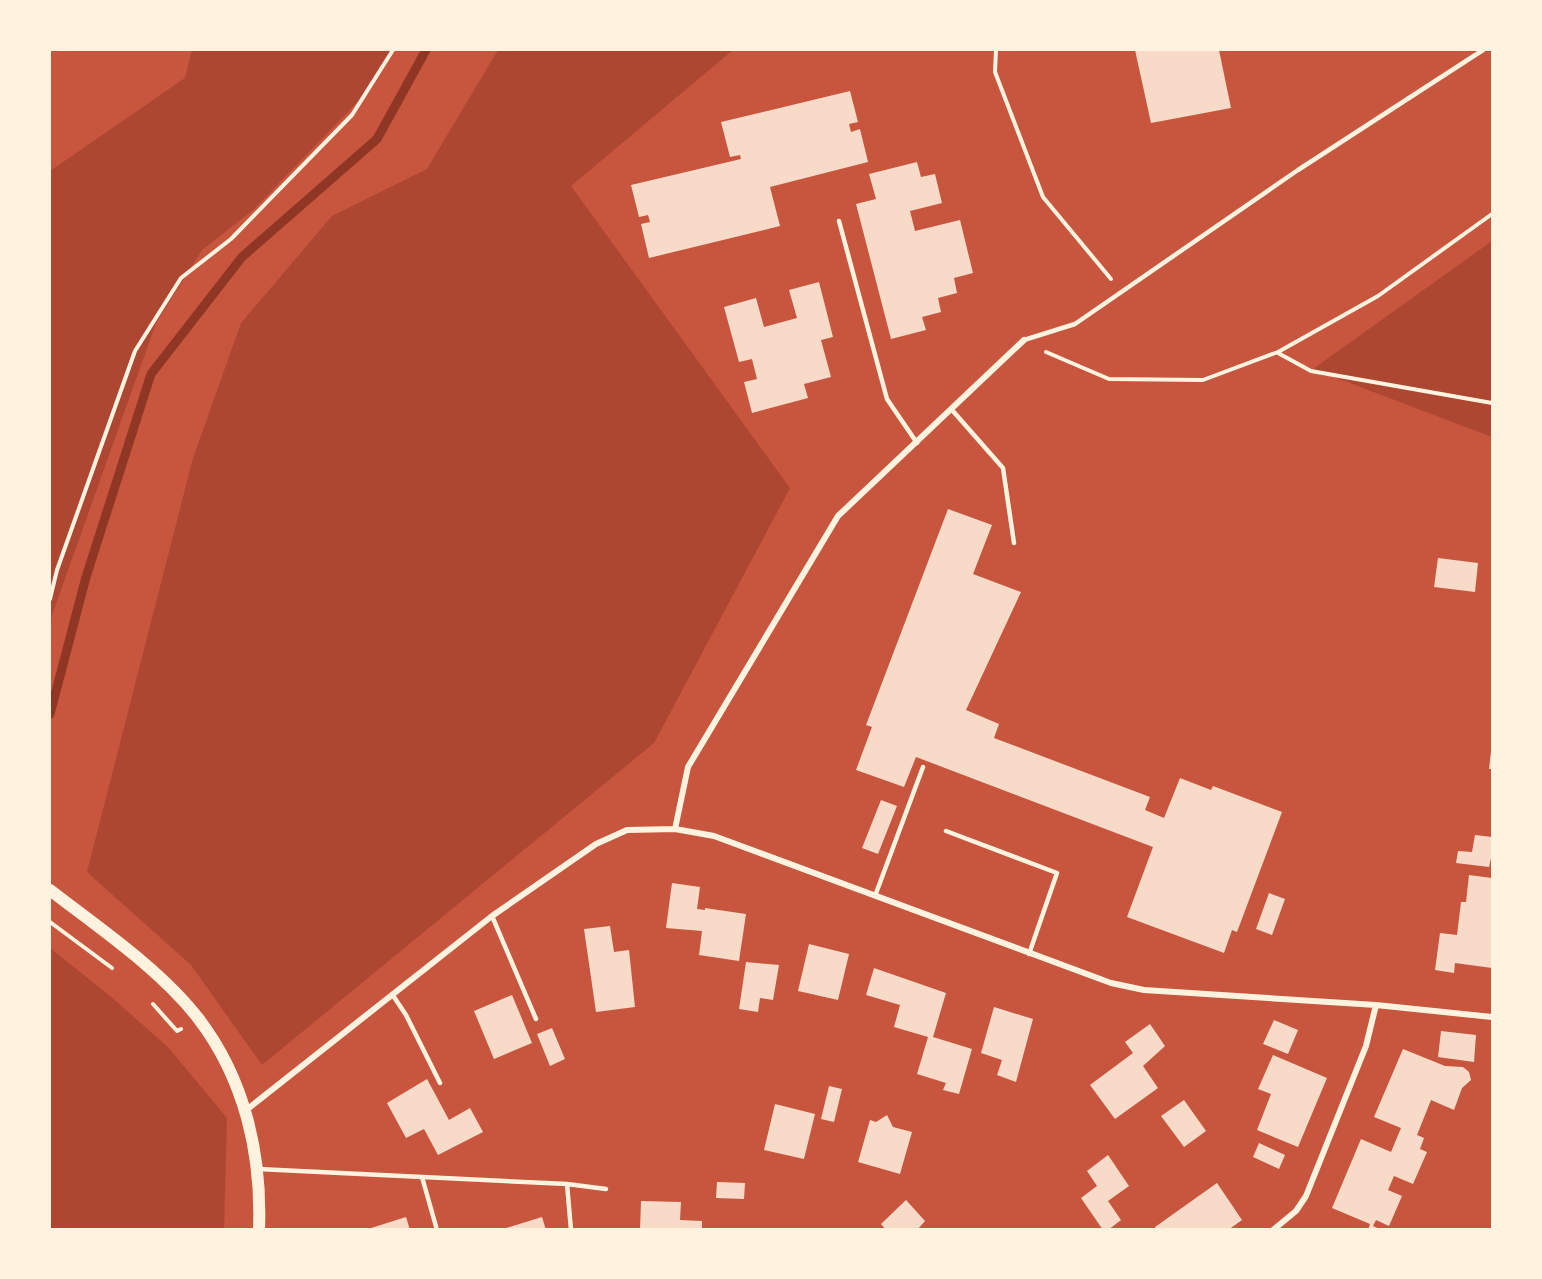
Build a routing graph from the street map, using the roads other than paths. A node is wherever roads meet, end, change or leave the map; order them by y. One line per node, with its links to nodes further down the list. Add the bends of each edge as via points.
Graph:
1 (1483, 50): 3 (lane, via 1298,170 1075,324)
2 (839, 221): 5 (lane, via 888,399)
3 (1024, 340): 4 (street)
4 (952, 410): 5 (street); 6 (lane, via 1003,468)
5 (916, 443): 8 (street, via 838,516 688,767)
6 (1014, 543)
7 (923, 767): 11 (lane)
8 (675, 829): 11 (street, via 714,836); 12 (street, via 627,830 596,844)
9 (946, 831): 13 (lane, via 1057,873)
10 (50, 890): 19 (main road, via 163,980 198,1018 227,1065)
11 (875, 896): 13 (street)
12 (492, 916): 14 (street); 17 (lane)
13 (1029, 954): 15 (street, via 1092,977 1144,990)
14 (392, 994): 18 (lane); 19 (street)
15 (1376, 1005): 16 (street); 27 (street, via 1366,1046 1306,1196 1296,1211)
16 (1492, 1017)
17 (537, 1019)
18 (440, 1083)
19 (245, 1111): 20 (main road)
20 (258, 1169): 21 (lane); 24 (main road)
21 (422, 1177): 22 (lane); 25 (lane)
22 (567, 1184): 23 (lane); 26 (lane)
23 (606, 1189)
24 (260, 1230)
25 (437, 1230)
26 (570, 1230)
27 (1273, 1230)

